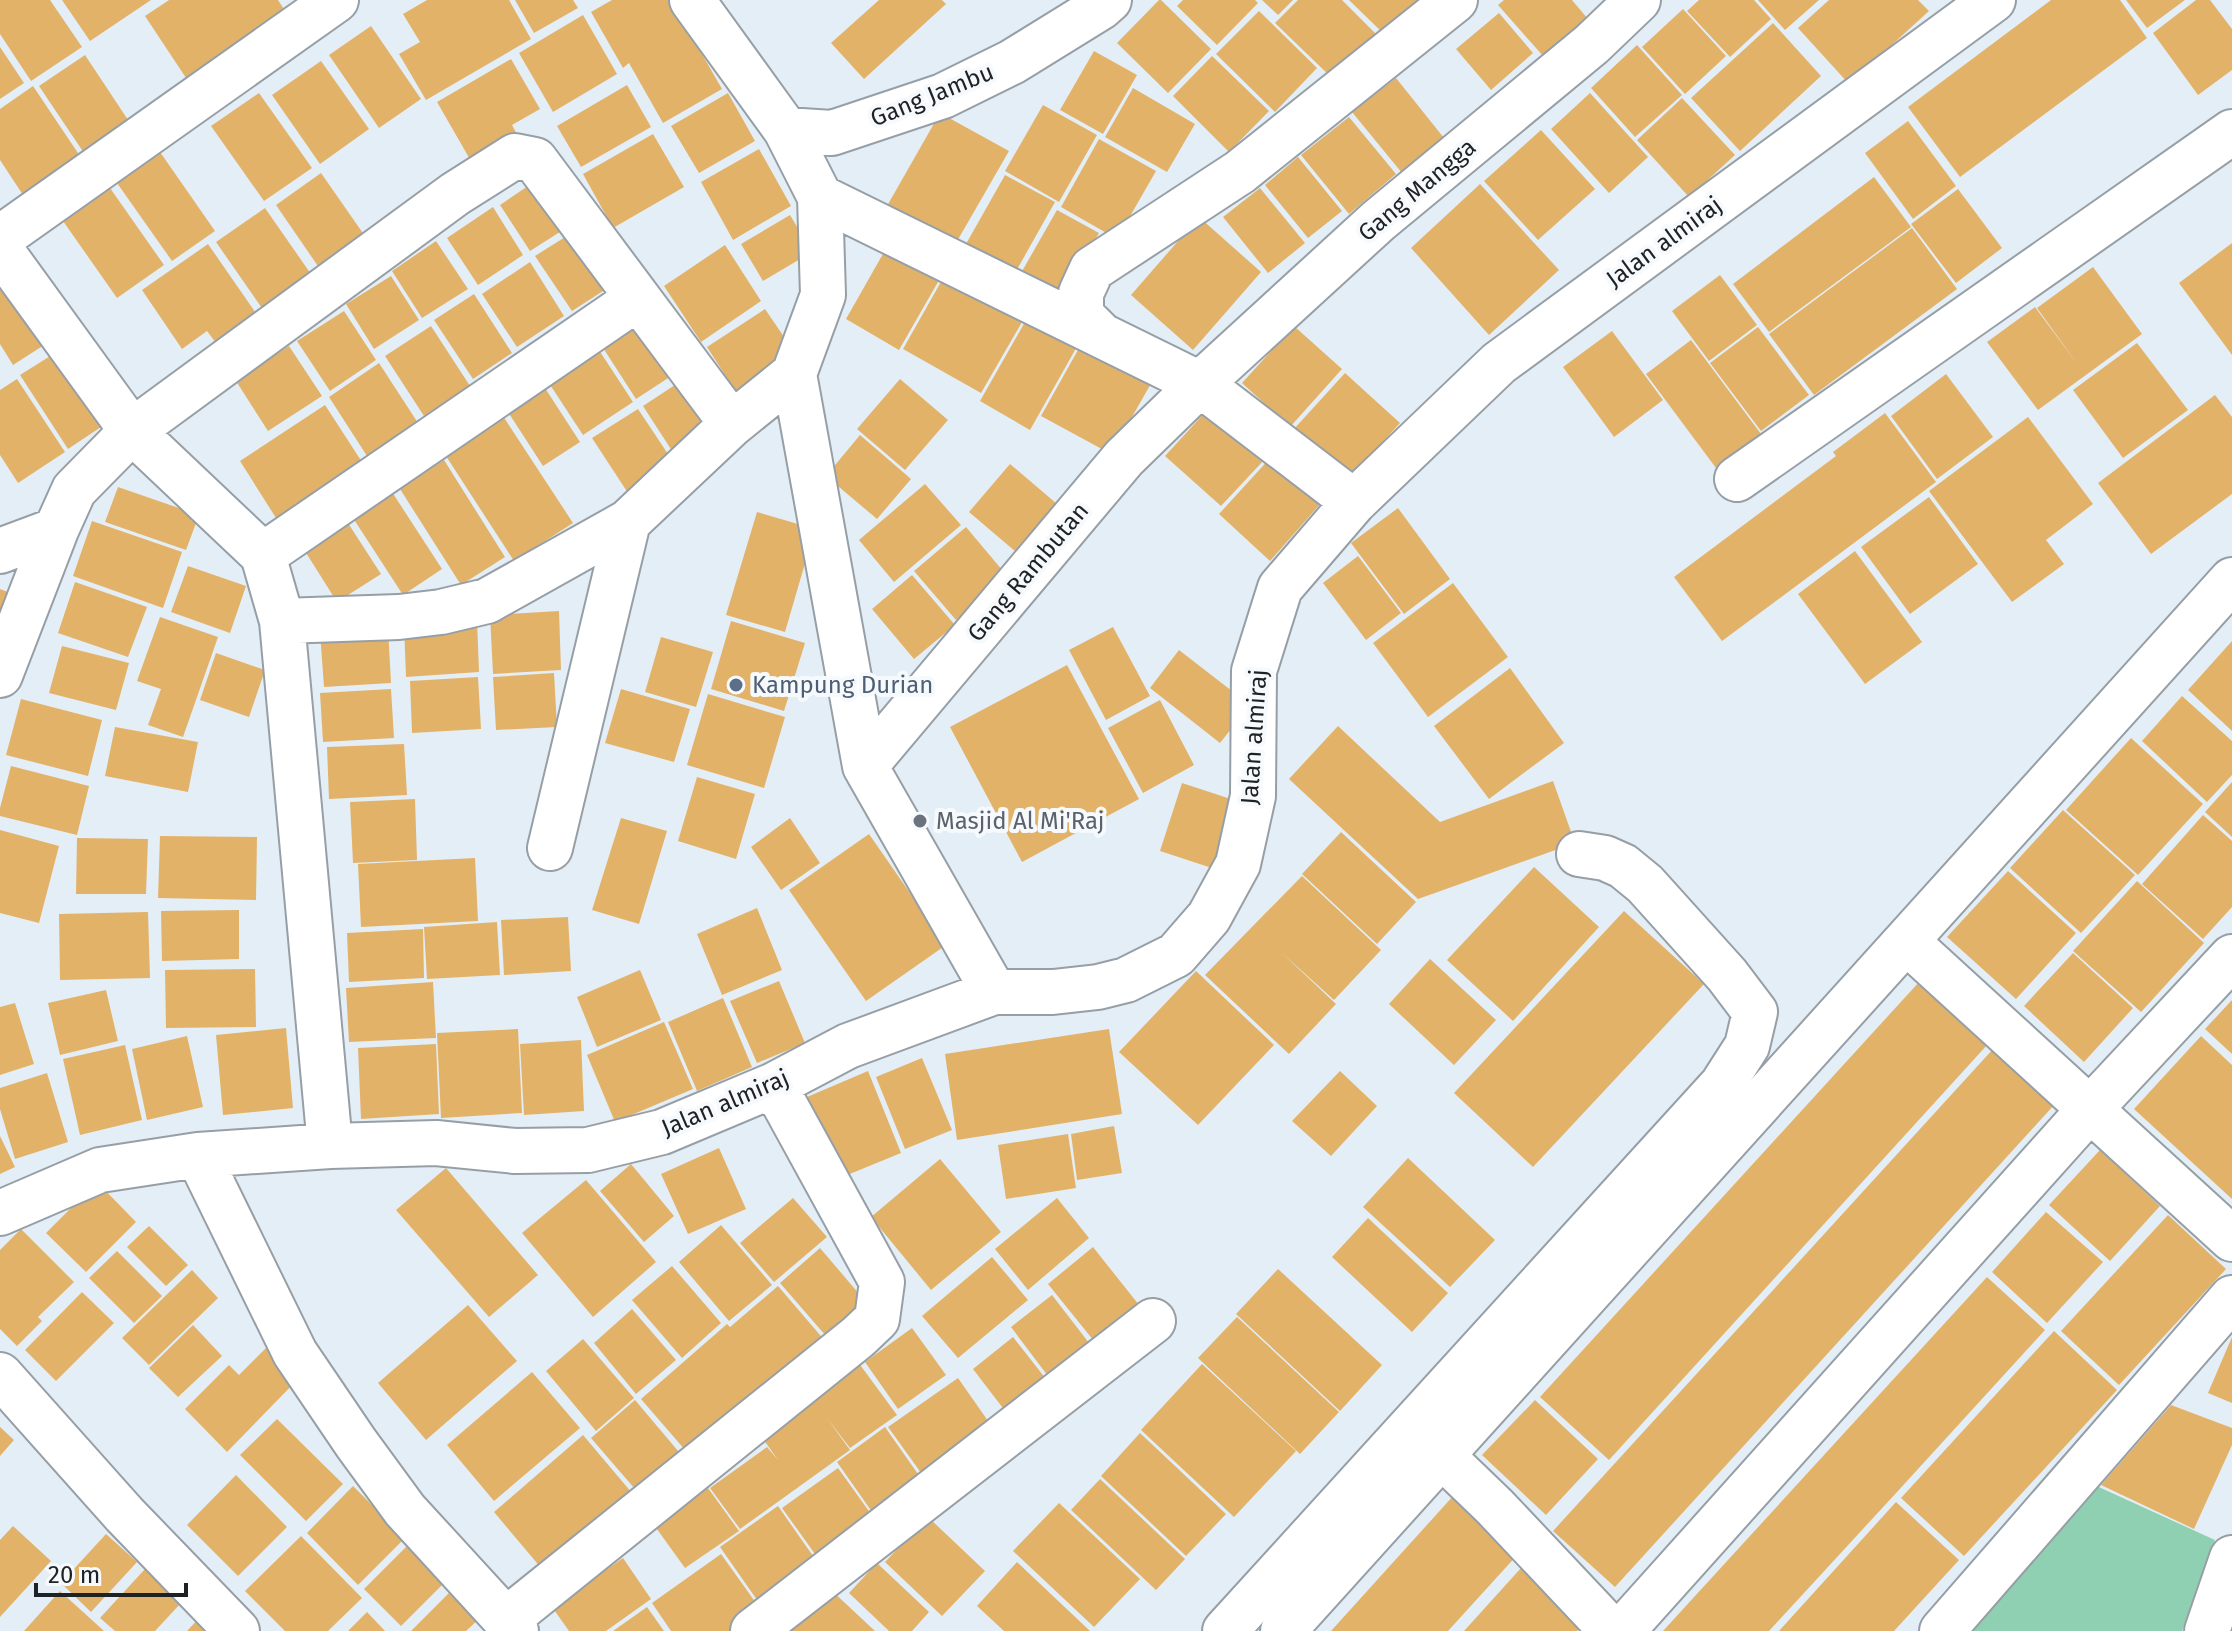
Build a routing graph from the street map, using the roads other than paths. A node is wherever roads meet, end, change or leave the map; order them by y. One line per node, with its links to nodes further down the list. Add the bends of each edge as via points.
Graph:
1 (336, 0): 10 (street)
2 (692, 0): 7 (street)
3 (1109, 0): 7 (street, Gang Jambu, via 1012,62 943,96 832,133)
4 (1455, 0): 13 (street, via 1240,172 1092,269 1081,293 1081,315)
5 (1638, 0): 15 (street, Gang Mangga, via 1378,221)
6 (1993, 0): 19 (street, Jalan almiraj, via 1499,363)
7 (786, 130): 9 (street)
8 (2232, 132): 18 (street)
9 (820, 197): 13 (street); 14 (street, via 823,295)
10 (0, 238)
11 (0, 249): 17 (street)
12 (638, 298): 16 (street); 17 (street, via 535,160 515,156 455,194); 23 (street)
13 (1101, 335): 15 (street)
14 (794, 374): 16 (street); 27 (street)
15 (1200, 384): 19 (street); 27 (street, Gang Rambutan, via 1124,458)
16 (732, 424): 20 (street)
17 (132, 431): 21 (street, via 74,490); 23 (street)
18 (1737, 479)
19 (1354, 502): 32 (street, Jalan almiraj, via 1280,588 1254,671 1253,796 1238,864 1209,917 1176,955 1126,980 1053,992)
20 (628, 522): 25 (street, via 487,601 399,617); 28 (street)
21 (56, 530): 22 (street); 26 (street)
22 (0, 551)
23 (263, 555): 25 (street)
24 (2229, 591): 30 (street)
25 (282, 621): 35 (street)
26 (0, 675)
27 (865, 766): 32 (street)
28 (550, 848)
29 (1579, 854): 47 (street, via 1623,866 1727,975 1755,1012 1747,1046 1722,1085)
30 (1907, 942): 34 (street); 42 (street)
31 (2232, 957): 34 (street)
32 (994, 992): 33 (street, Jalan almiraj, via 848,1046)
33 (774, 1085): 35 (street, Jalan almiraj, via 662,1132 588,1150 515,1151 436,1143); 44 (street, via 882,1282 877,1319)
34 (2090, 1109): 38 (street); 50 (street)
35 (330, 1146): 36 (street, Jalan almiraj)
36 (198, 1155): 37 (street, Jalan almiraj, via 100,1170); 44 (street, via 295,1353 405,1510)
37 (0, 1213)
38 (2232, 1239)
39 (2232, 1298): 51 (street)
40 (1153, 1321): 46 (street)
41 (0, 1375): 45 (street)
42 (1442, 1456): 48 (street); 49 (street)
43 (2232, 1558): 52 (street)
44 (511, 1626)
45 (237, 1631)
46 (753, 1631)
47 (1225, 1631)
48 (1283, 1631)
49 (1612, 1631)
50 (1622, 1631)
51 (1942, 1631)
52 (2207, 1631)

